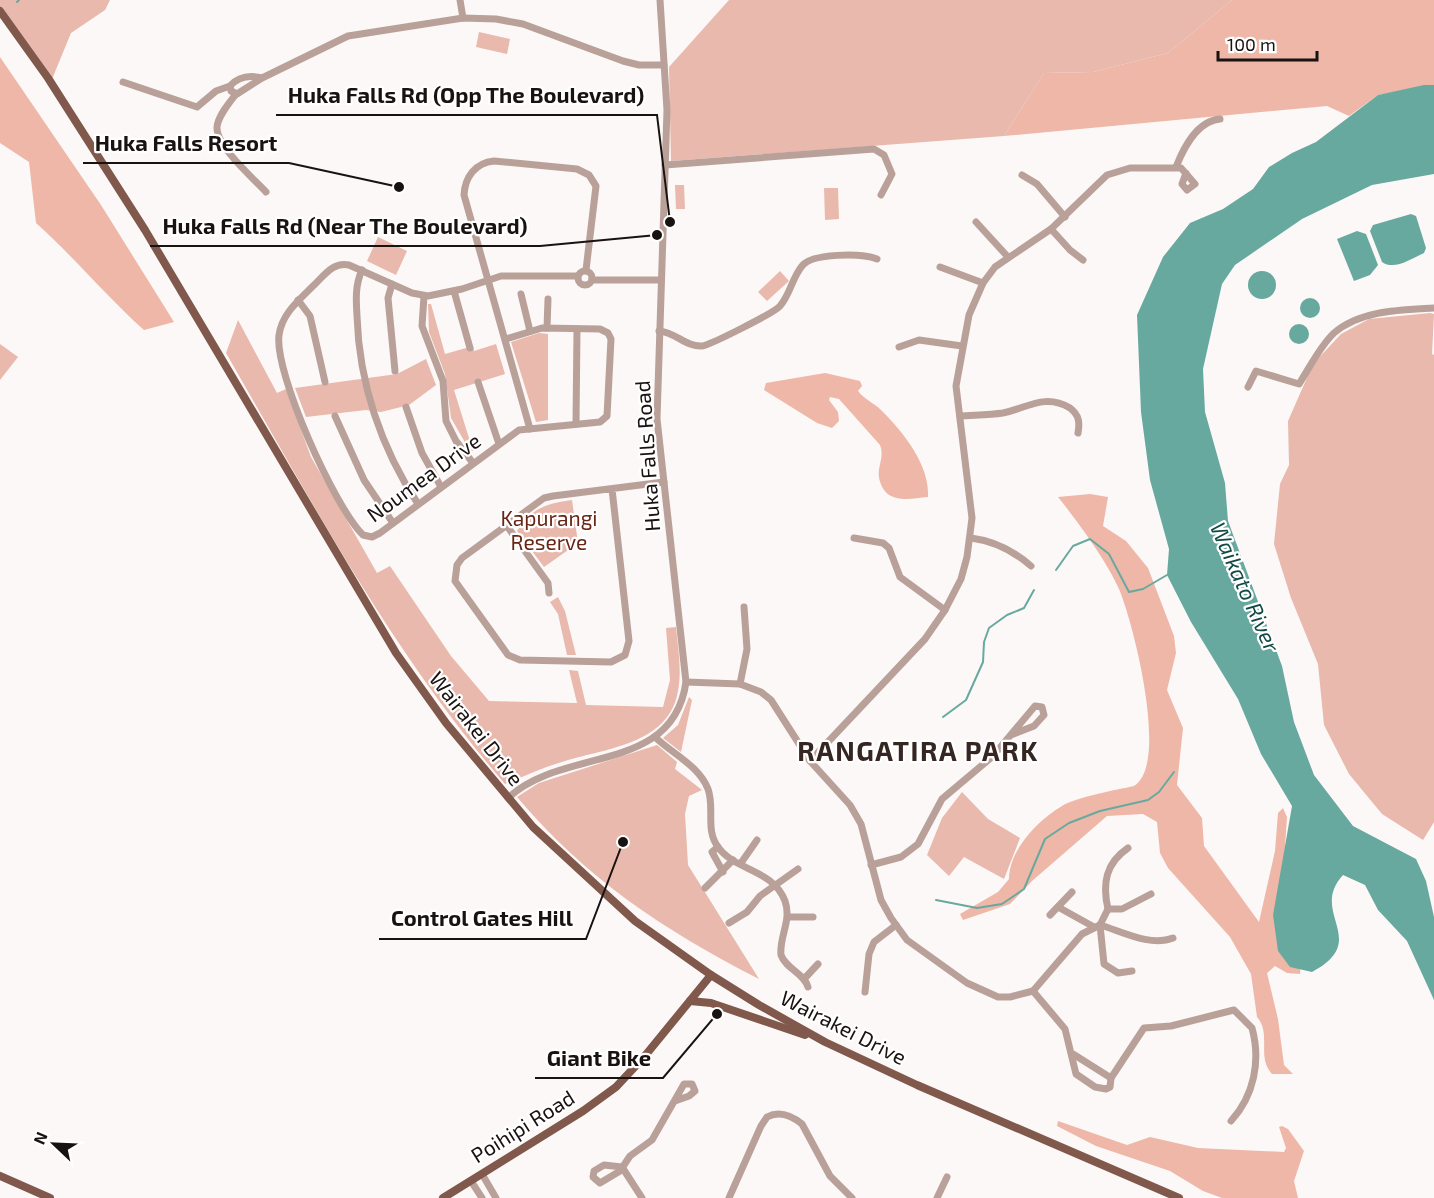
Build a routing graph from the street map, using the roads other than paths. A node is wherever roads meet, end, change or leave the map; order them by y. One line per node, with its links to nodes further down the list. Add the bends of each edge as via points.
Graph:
1 (460, 0): 4 (street)
2 (660, 0): 5 (street, Huka Falls Road)
3 (0, 11): 75 (main road, Wairakei Drive, via 145,230 396,653 446,723)
4 (463, 18): 5 (street, via 523,24 623,61); 6 (street, via 348,36)
5 (664, 65): 11 (street, Huka Falls Road)
6 (262, 78): 8 (street, via 245,76); 9 (street)
7 (123, 82): 8 (street, via 197,107 216,91)
8 (230, 86): 9 (street)
9 (236, 94): 15 (street, via 218,122 218,134 228,152)
10 (1220, 119): 12 (street, via 1205,123 1185,145)
11 (664, 165): 16 (street, via 874,149 884,155 892,174); 29 (street, Huka Falls Road)
12 (1176, 167): 13 (street); 17 (street, via 1130,168 1107,175)
13 (1186, 172)
14 (1022, 175): 17 (street, via 1037,183)
15 (266, 192)
16 (881, 195)
17 (1065, 217): 19 (street)
18 (976, 222): 20 (street)
19 (1050, 229): 20 (street); 22 (street)
20 (1008, 257): 30 (street)
21 (877, 259): 41 (street, via 855,254 815,256 801,266 779,307 712,344 693,346 674,334)
22 (1083, 260)
23 (940, 267): 30 (street)
24 (362, 270): 31 (street, Noumea Drive); 36 (street, Noumea Drive, via 345,264 335,266); 61 (street, via 357,308 366,384 388,450)
25 (585, 270): 26 (street); 27 (street, via 596,186 589,175 577,169 494,161 473,171 464,188); 28 (street)
26 (578, 276): 27 (street, via 501,276); 28 (street, via 582,285)
27 (488, 280): 32 (street); 42 (street)
28 (592, 280): 29 (street)
29 (661, 280): 41 (street, Huka Falls Road)
30 (983, 283): 43 (street, via 969,315)
31 (392, 284): 34 (street, Noumea Drive); 46 (street, via 388,298)
32 (454, 291): 34 (street); 45 (street)
33 (521, 294): 40 (street)
34 (424, 296): 57 (street, via 422,326 443,381 446,421)
35 (548, 299): 38 (street)
36 (298, 300): 47 (street, via 310,316); 62 (street, Noumea Drive, via 282,322 279,343 308,441 360,532 372,537)
37 (1434, 308): 49 (street, via 1370,315 1354,321 1334,334 1299,384 1256,370)
38 (547, 328): 39 (street); 40 (street)
39 (577, 329): 53 (street); 53 (street, Noumea Drive, via 604,331 611,339 611,348 609,413 600,422)
40 (530, 331): 42 (street)
41 (659, 331): 58 (street, Huka Falls Road, via 657,400)
42 (506, 339): 54 (street)
43 (962, 346): 44 (street, via 919,340); 52 (street, via 956,386)
44 (899, 347)
45 (470, 348)
46 (395, 371)
47 (325, 382)
48 (478, 382): 56 (street)
49 (1248, 387)
50 (406, 407): 59 (street, via 422,453)
51 (335, 416): 62 (street, via 364,480)
52 (960, 416): 55 (street, via 1002,413 1052,400 1075,412 1080,421); 65 (street, via 971,494)
53 (576, 424): 54 (street, Noumea Drive)
54 (530, 429): 56 (street, Noumea Drive, via 519,430)
55 (1078, 433)
56 (499, 444): 57 (street, Noumea Drive)
57 (473, 463): 59 (street, Noumea Drive)
58 (664, 482): 60 (street); 70 (street, Huka Falls Road)
59 (441, 487): 61 (street, Noumea Drive)
60 (612, 489): 63 (street, via 544,498); 63 (street, via 629,641 620,660 520,660 503,650 459,589 455,572 462,558)
61 (418, 504): 62 (street, Noumea Drive)
62 (393, 523)
63 (507, 526): 67 (street, via 548,583)
64 (854, 538): 69 (street, via 883,543 889,548 900,578)
65 (971, 538): 66 (street, via 1019,555); 69 (street, via 961,579)
66 (1031, 566)
67 (549, 593)
68 (744, 608): 71 (street, via 747,649)
69 (945, 610): 74 (street, via 925,639)
70 (686, 682): 71 (street); 73 (street, Huka Falls Road, via 675,718)
71 (740, 684): 74 (street, via 771,700)
72 (1011, 735): 72 (street, via 1035,706 1042,707 1044,715 1036,725); 81 (street, via 993,756 942,799 924,836 911,851)
73 (656, 738): 75 (street, Huka Falls Road, via 529,783); 77 (street, via 705,783 710,827)
74 (810, 761): 81 (street, via 850,805 861,824)
75 (508, 798): 99 (main road, Wairakei Drive, via 532,827 590,882 635,921)
76 (757, 840): 80 (street)
77 (718, 847): 79 (street); 83 (street, via 712,852)
78 (1128, 848): 89 (street, via 1116,857 1106,874)
79 (733, 860): 80 (street); 83 (street)
80 (741, 863): 84 (street)
81 (871, 865): 94 (street, via 882,900)
82 (798, 869): 84 (street)
83 (723, 872): 85 (street)
84 (775, 884): 91 (street, via 786,903); 93 (street, via 747,912)
85 (705, 888)
86 (1072, 892): 88 (street)
87 (1150, 894): 89 (street, via 1122,909)
88 (1058, 907): 90 (street); 95 (street)
89 (1108, 909): 95 (street)
90 (1050, 915)
91 (788, 917): 92 (street); 100 (street, via 781,955)
92 (813, 917)
93 (729, 923)
94 (896, 926): 102 (street, via 922,952 987,994 1010,997); 103 (street, via 874,942)
95 (1097, 926): 96 (street, via 1150,939); 98 (street, via 1104,964 1118,973); 102 (street, via 1082,934)
96 (1173, 938)
97 (818, 964): 100 (street)
98 (1132, 971)
99 (711, 975): 104 (main road, Poihipi Road); 105 (main road, Wairakei Drive)
100 (804, 979): 101 (street)
101 (808, 987)
102 (1033, 991): 106 (street, via 1065,1029)
103 (865, 992)
104 (690, 1001): 105 (main road, via 711,1003); 110 (main road, Poihipi Road, via 615,1087)
105 (825, 1042): 122 (main road, Wairakei Drive)
106 (1073, 1054): 107 (street); 107 (street, via 1073,1068 1081,1079 1106,1089)
107 (1111, 1078): 109 (street, via 1144,1028 1171,1026 1234,1010 1252,1028 1255,1080)
108 (675, 1101): 118 (street, via 652,1140 622,1167)
109 (1231, 1121)
110 (482, 1174): 113 (main road, Poihipi Road); 117 (street)
111 (0, 1176): 114 (main road)
112 (947, 1177): 121 (street)
113 (471, 1181): 115 (main road, Poihipi Road); 116 (street)
114 (50, 1198)
115 (443, 1198)
116 (482, 1198)
117 (496, 1198)
118 (642, 1198)
119 (729, 1198): 120 (street, via 761,1126 772,1114 787,1115 802,1124 830,1176)
120 (850, 1198)
121 (937, 1198)
122 (1179, 1198)

